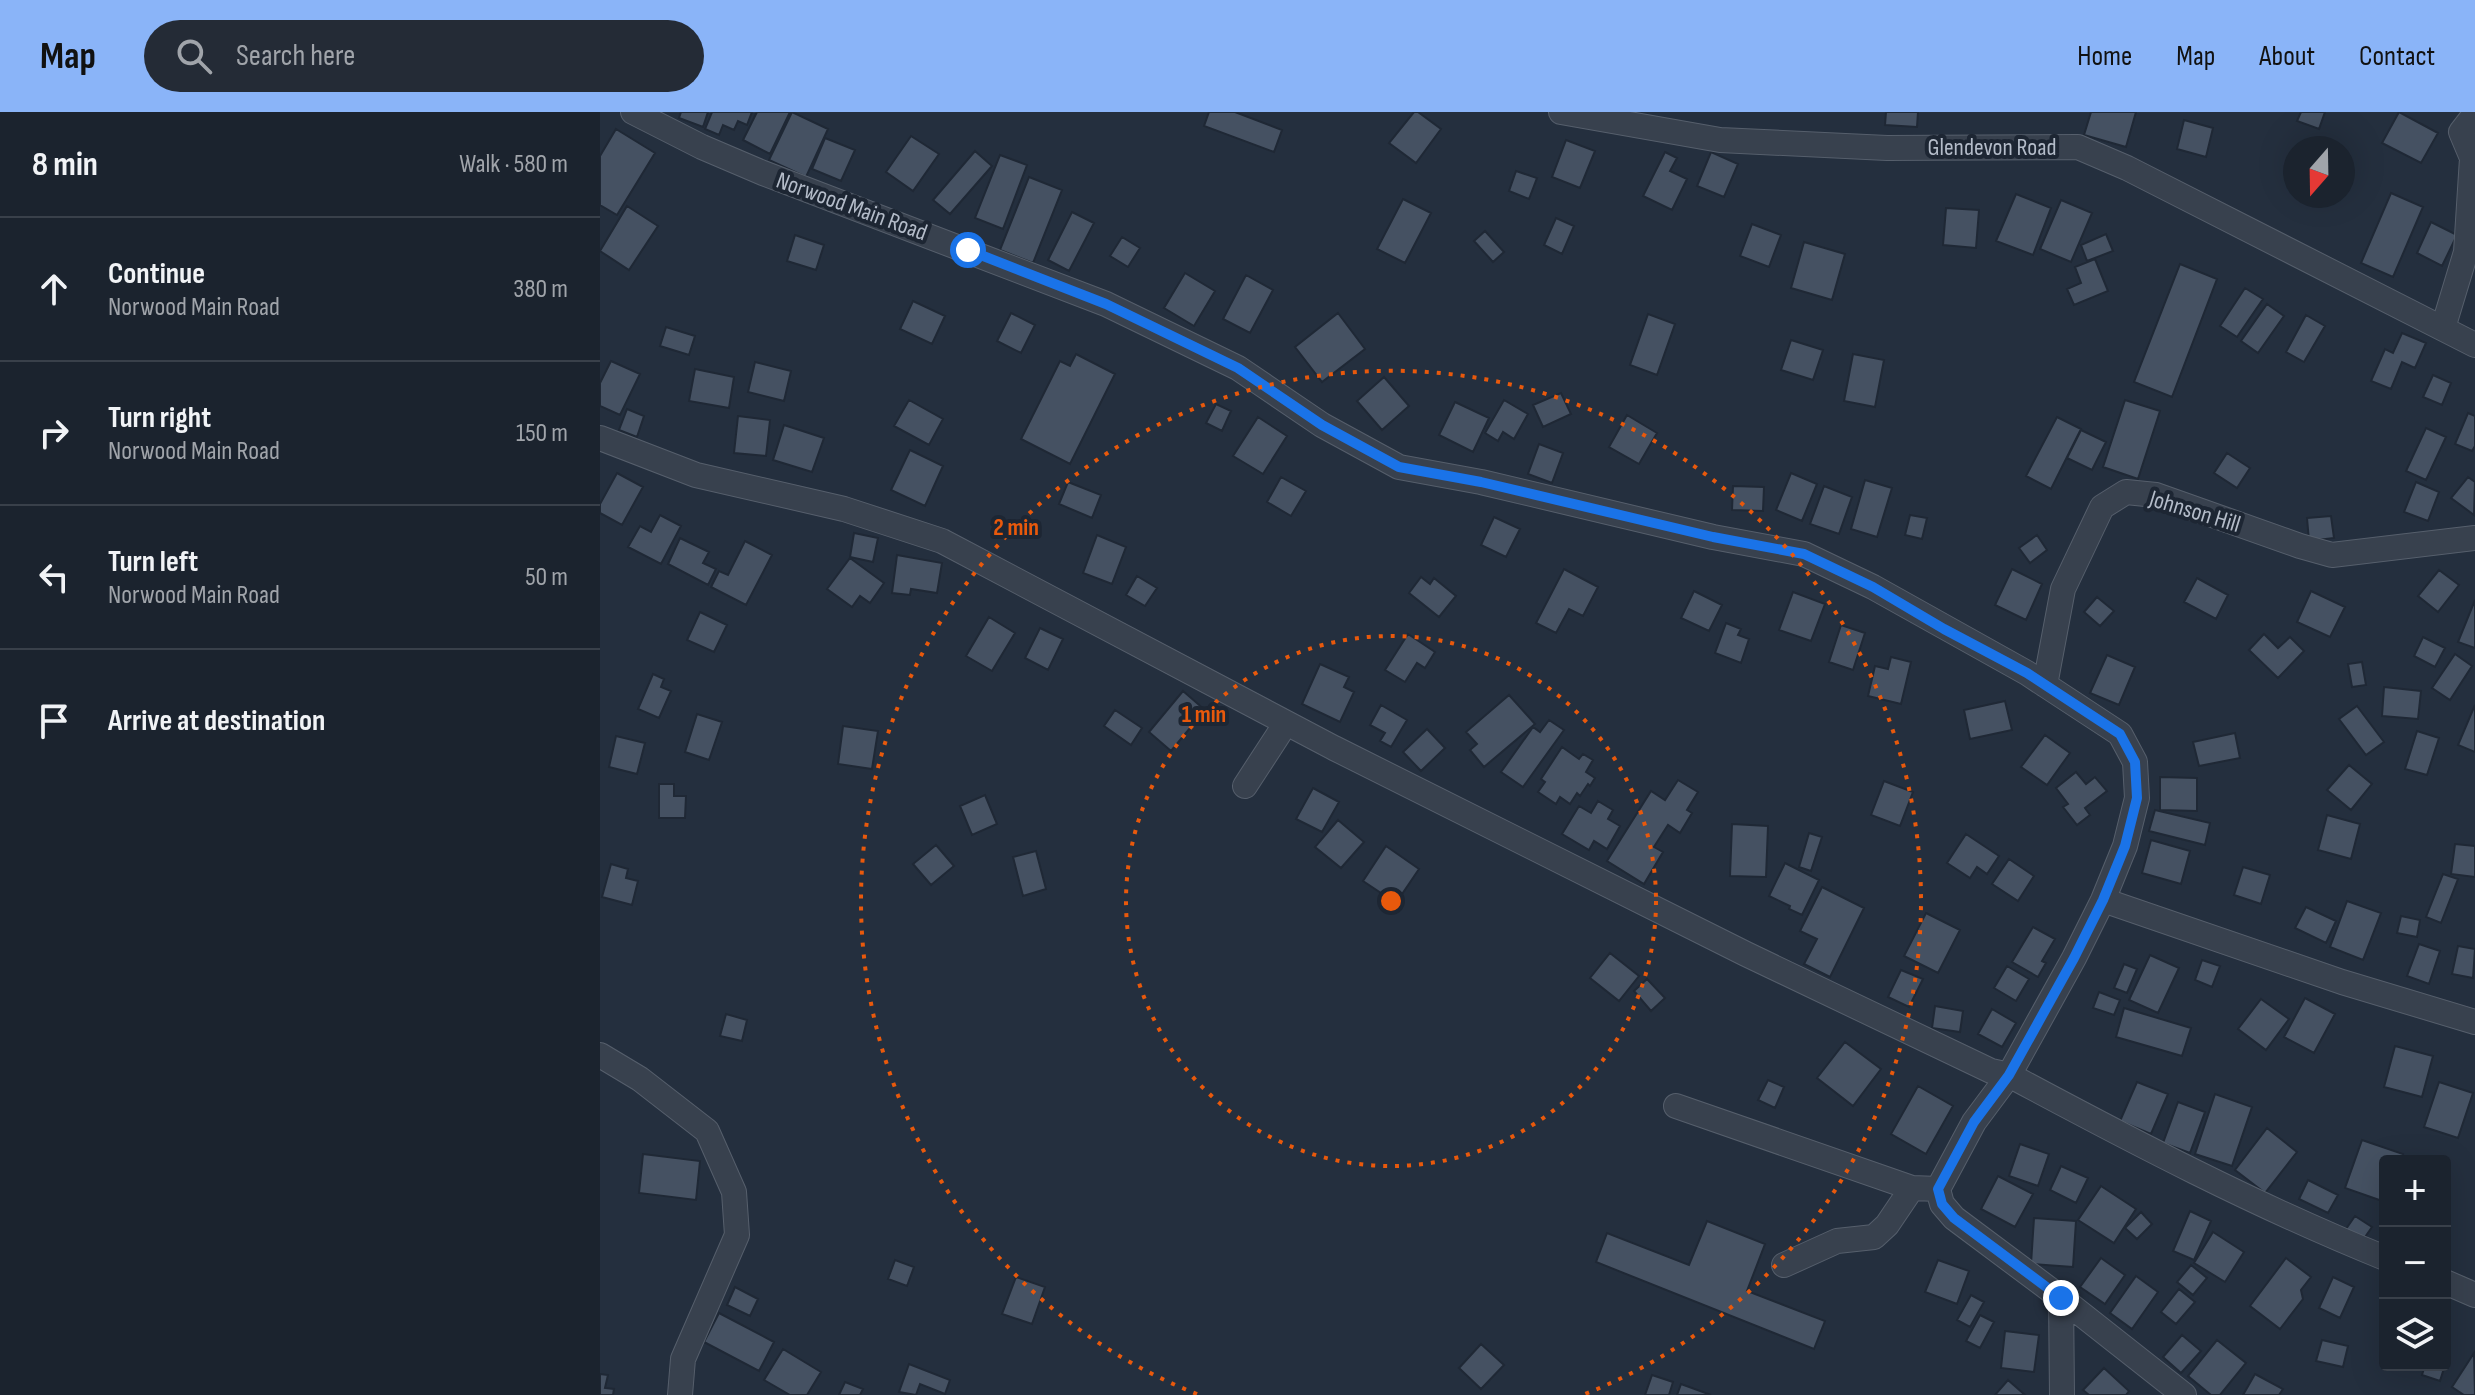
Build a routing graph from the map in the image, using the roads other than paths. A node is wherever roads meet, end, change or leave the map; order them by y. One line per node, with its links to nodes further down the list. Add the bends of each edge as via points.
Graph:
1 (633, 112): 8 (street, Norwood Main Road, via 763,173 1106,304 1238,368 1322,425 1399,467 1804,554)
2 (1561, 112): 4 (street, Glendevon Road, via 1720,140 1887,148 2078,147)
3 (2475, 114): 4 (street, via 2461,132 2472,158 2466,252)
4 (2443, 328): 5 (street, Glendevon Road)
5 (2475, 345)
6 (600, 438): 9 (street, via 696,475 844,509 942,541)
7 (2475, 538): 8 (street, Johnson Hill, via 2332,555 2156,495 2126,492 2102,507 2063,589)
8 (2045, 685): 11 (street, Norwood Main Road, via 2120,734 2135,762 2137,798)
9 (1286, 723): 10 (street); 14 (street, via 1746,954)
10 (1245, 786)
11 (2103, 900): 12 (street); 14 (street, Norwood Main Road)
12 (2475, 1022)
13 (600, 1055): 23 (street, via 707,1131 734,1192 737,1235 683,1359)
14 (2009, 1075): 17 (street, Norwood Main Road, via 1974,1122); 18 (street, via 2150,1150)
15 (1676, 1106): 16 (street)
16 (1912, 1188): 17 (street); 19 (street, via 1874,1237 1837,1241)
17 (1938, 1189): 22 (street, via 1954,1218)
18 (2379, 1256)
19 (1784, 1265)
20 (2451, 1285): 21 (street)
21 (2475, 1295)
22 (2061, 1298): 24 (street); 25 (street)
23 (680, 1395)
24 (2062, 1395)
25 (2184, 1395)

